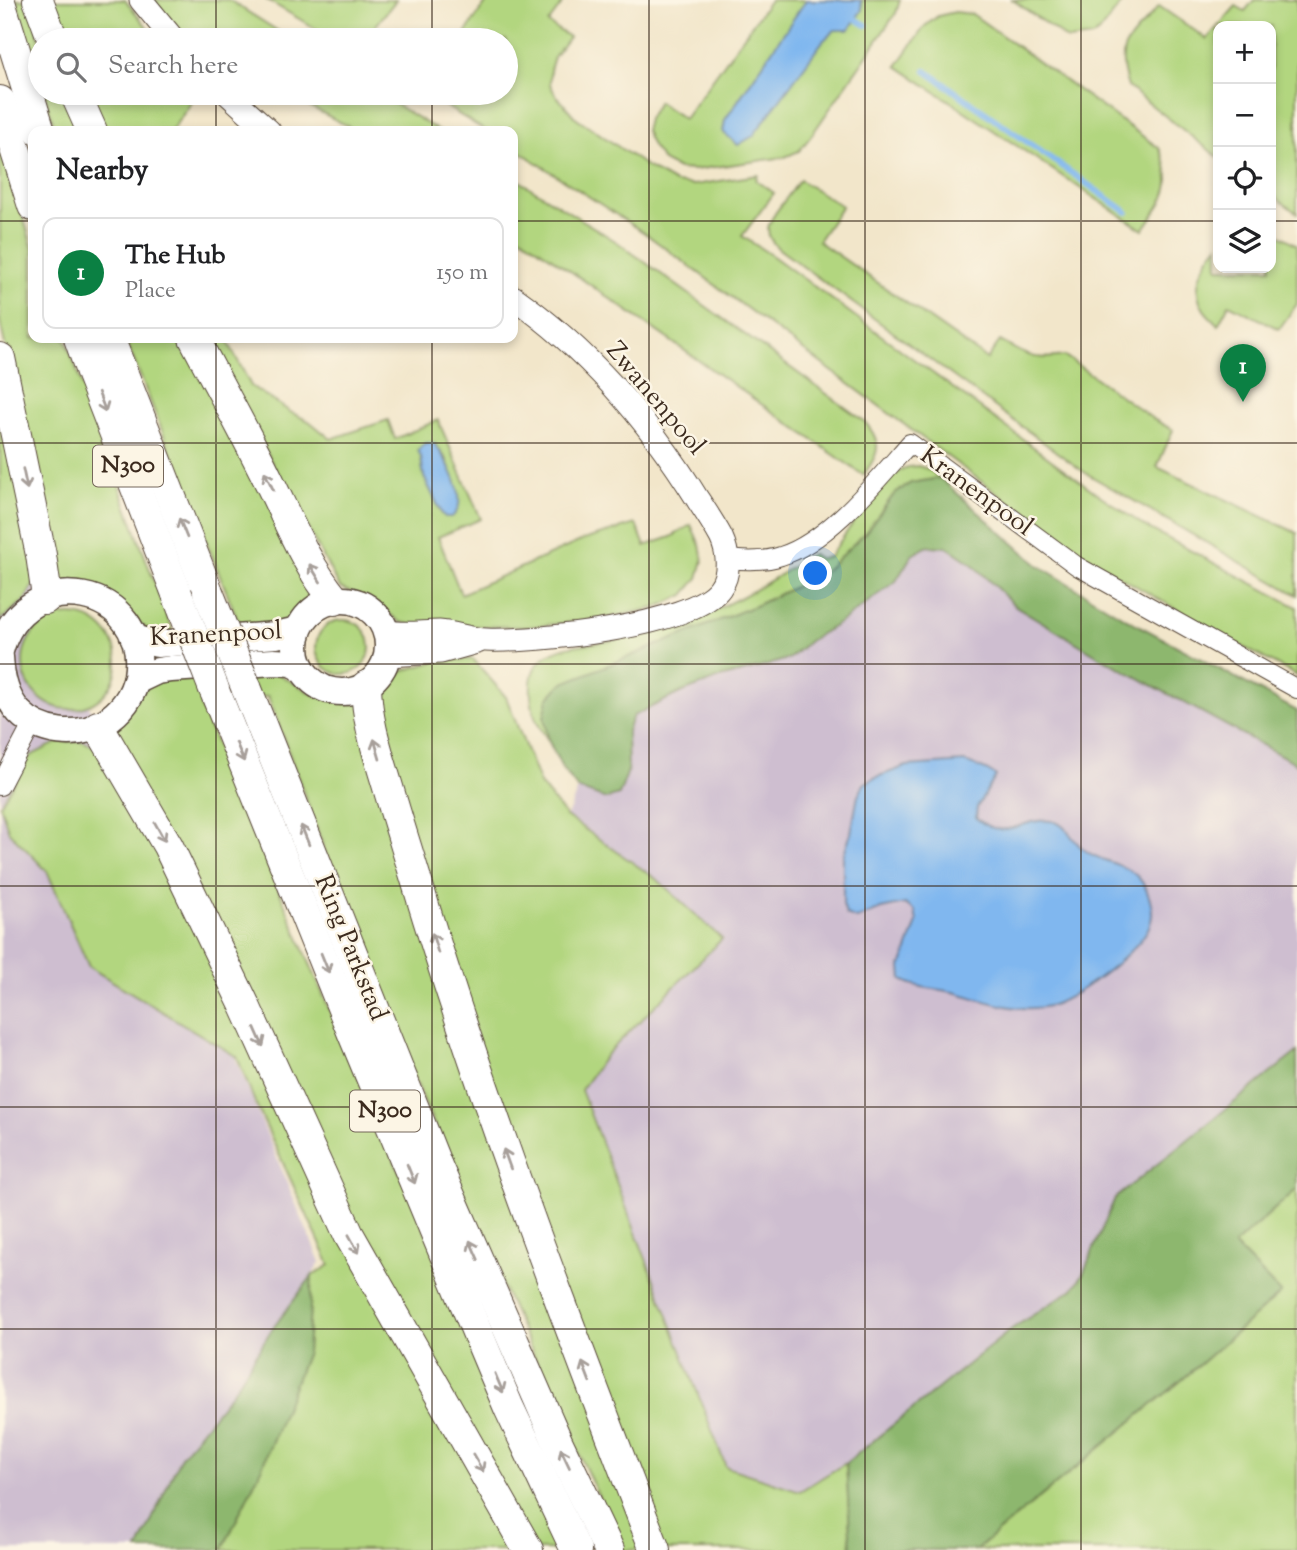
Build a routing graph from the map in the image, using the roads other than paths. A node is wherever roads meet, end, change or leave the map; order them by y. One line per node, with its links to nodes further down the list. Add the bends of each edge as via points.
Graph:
1 (37, 0): 4 (highway)
2 (141, 0): 5 (street)
3 (0, 2): 6 (highway)
4 (48, 28)
5 (164, 28)
6 (28, 92)
7 (0, 101): 14 (highway)
8 (32, 105): 11 (highway)
9 (80, 105): 12 (highway)
10 (240, 105): 13 (street)
11 (38, 126)
12 (90, 126)
13 (263, 126)
14 (28, 190)
15 (518, 302): 20 (street, Zwanenpool, via 576,349 643,420 716,527)
16 (81, 343): 36 (highway, Ring Parkstad / N300, one-way to 36, bridge, via 348,1021 514,1419)
17 (111, 343): 37 (highway, Ring Parkstad / N300, one-way to 17, bridge, via 437,1166)
18 (197, 343): 22 (highway, one-way to 18, via 309,564)
19 (0, 358): 21 (highway, one-way to 21, via 41,555)
20 (727, 559): 25 (street, via 724,582 714,595 673,614 561,636 484,640 441,632 395,634); 31 (street, Kranenpool, via 779,557 807,544 862,497 910,443 1077,566)
21 (45, 599): 24 (main road, via 79,594 99,600 123,620); 26 (main road, via 14,619)
22 (335, 600): 23 (main road, via 309,613); 25 (main road, via 366,607 381,622)
23 (298, 630): 24 (main road, Kranenpool, via 157,644); 27 (main road, via 295,645)
24 (134, 638): 29 (main road)
25 (386, 643): 30 (main road, via 380,673)
26 (1, 646): 28 (main road)
27 (300, 667): 29 (main road, Kranenpool, via 274,662 170,669); 30 (main road, via 312,682 328,691 348,693)
28 (0, 672): 32 (main road, via 19,712)
29 (136, 681): 33 (main road, via 118,712)
30 (366, 686): 38 (highway, one-way to 30, via 497,1129 438,953 374,741)
31 (1297, 689)
32 (33, 723): 33 (main road, via 58,732); 34 (street)
33 (99, 726): 35 (highway, one-way to 35, via 168,846 349,1235)
34 (0, 786)
35 (528, 1550)
36 (576, 1550)
37 (609, 1550)
38 (655, 1550)

